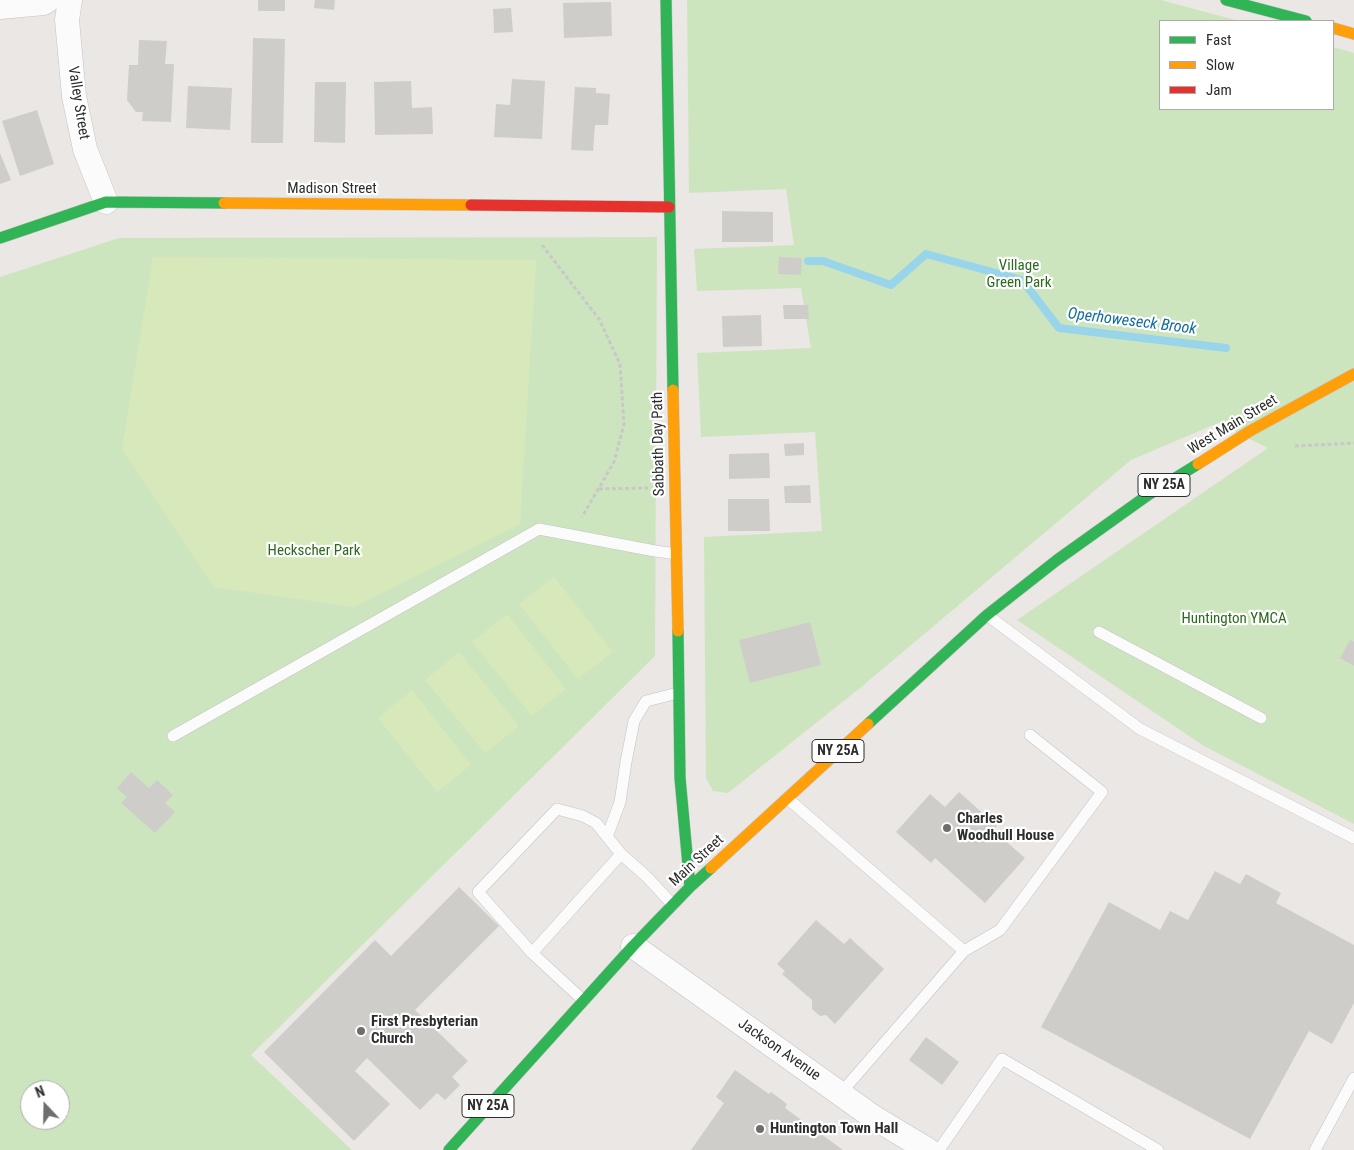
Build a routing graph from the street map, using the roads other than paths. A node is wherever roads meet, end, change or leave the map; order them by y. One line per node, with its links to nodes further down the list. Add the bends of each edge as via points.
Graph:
1 (48, 0): 6 (street)
2 (70, 0): 10 (street, Valley Street, via 67,20 74,96 85,149)
3 (666, 0): 11 (main road, Sabbath Day Path)
4 (1226, 0): 5 (main road)
5 (1269, 6): 7 (main road)
6 (0, 7)
7 (1304, 20)
8 (1334, 28): 9 (main road)
9 (1354, 34)
10 (106, 202): 11 (main road, Madison Street); 12 (main road, Madison Street)
11 (669, 207): 14 (main road, Sabbath Day Path)
12 (0, 238)
13 (1354, 374): 15 (main road, West Main Street / NY 25A, via 1250,431 1148,496)
14 (677, 554): 17 (main road, Sabbath Day Path); 20 (lane, via 539,529)
15 (986, 615): 21 (main road, Main Street / NY 25A); 23 (lane, via 1140,729)
16 (1099, 632): 18 (lane)
17 (678, 693): 22 (lane, via 646,701 634,721 620,802); 25 (main road, Sabbath Day Path, via 680,778)
18 (1262, 718)
19 (1030, 735): 28 (lane, via 1102,792 1000,930)
20 (173, 736)
21 (787, 798): 25 (main road, Main Street / NY 25A); 28 (lane)
22 (607, 837): 24 (lane); 29 (lane, via 596,823 583,816 557,810 478,892)
23 (1354, 838)
24 (621, 854): 26 (lane); 29 (lane)
25 (690, 887): 26 (main road, Main Street / NY 25A)
26 (673, 905): 27 (main road, Main Street / NY 25A)
27 (633, 946): 30 (main road, Main Street / NY 25A); 32 (street, Jackson Avenue)
28 (964, 951): 32 (lane)
29 (532, 952): 30 (lane)
30 (584, 1001): 33 (main road, Main Street / NY 25A)
31 (1354, 1078): 37 (lane)
32 (840, 1094): 34 (street, Jackson Avenue)
33 (449, 1150)
34 (928, 1150)
35 (939, 1150): 36 (lane, via 1002,1060)
36 (1158, 1150)
37 (1315, 1150)

